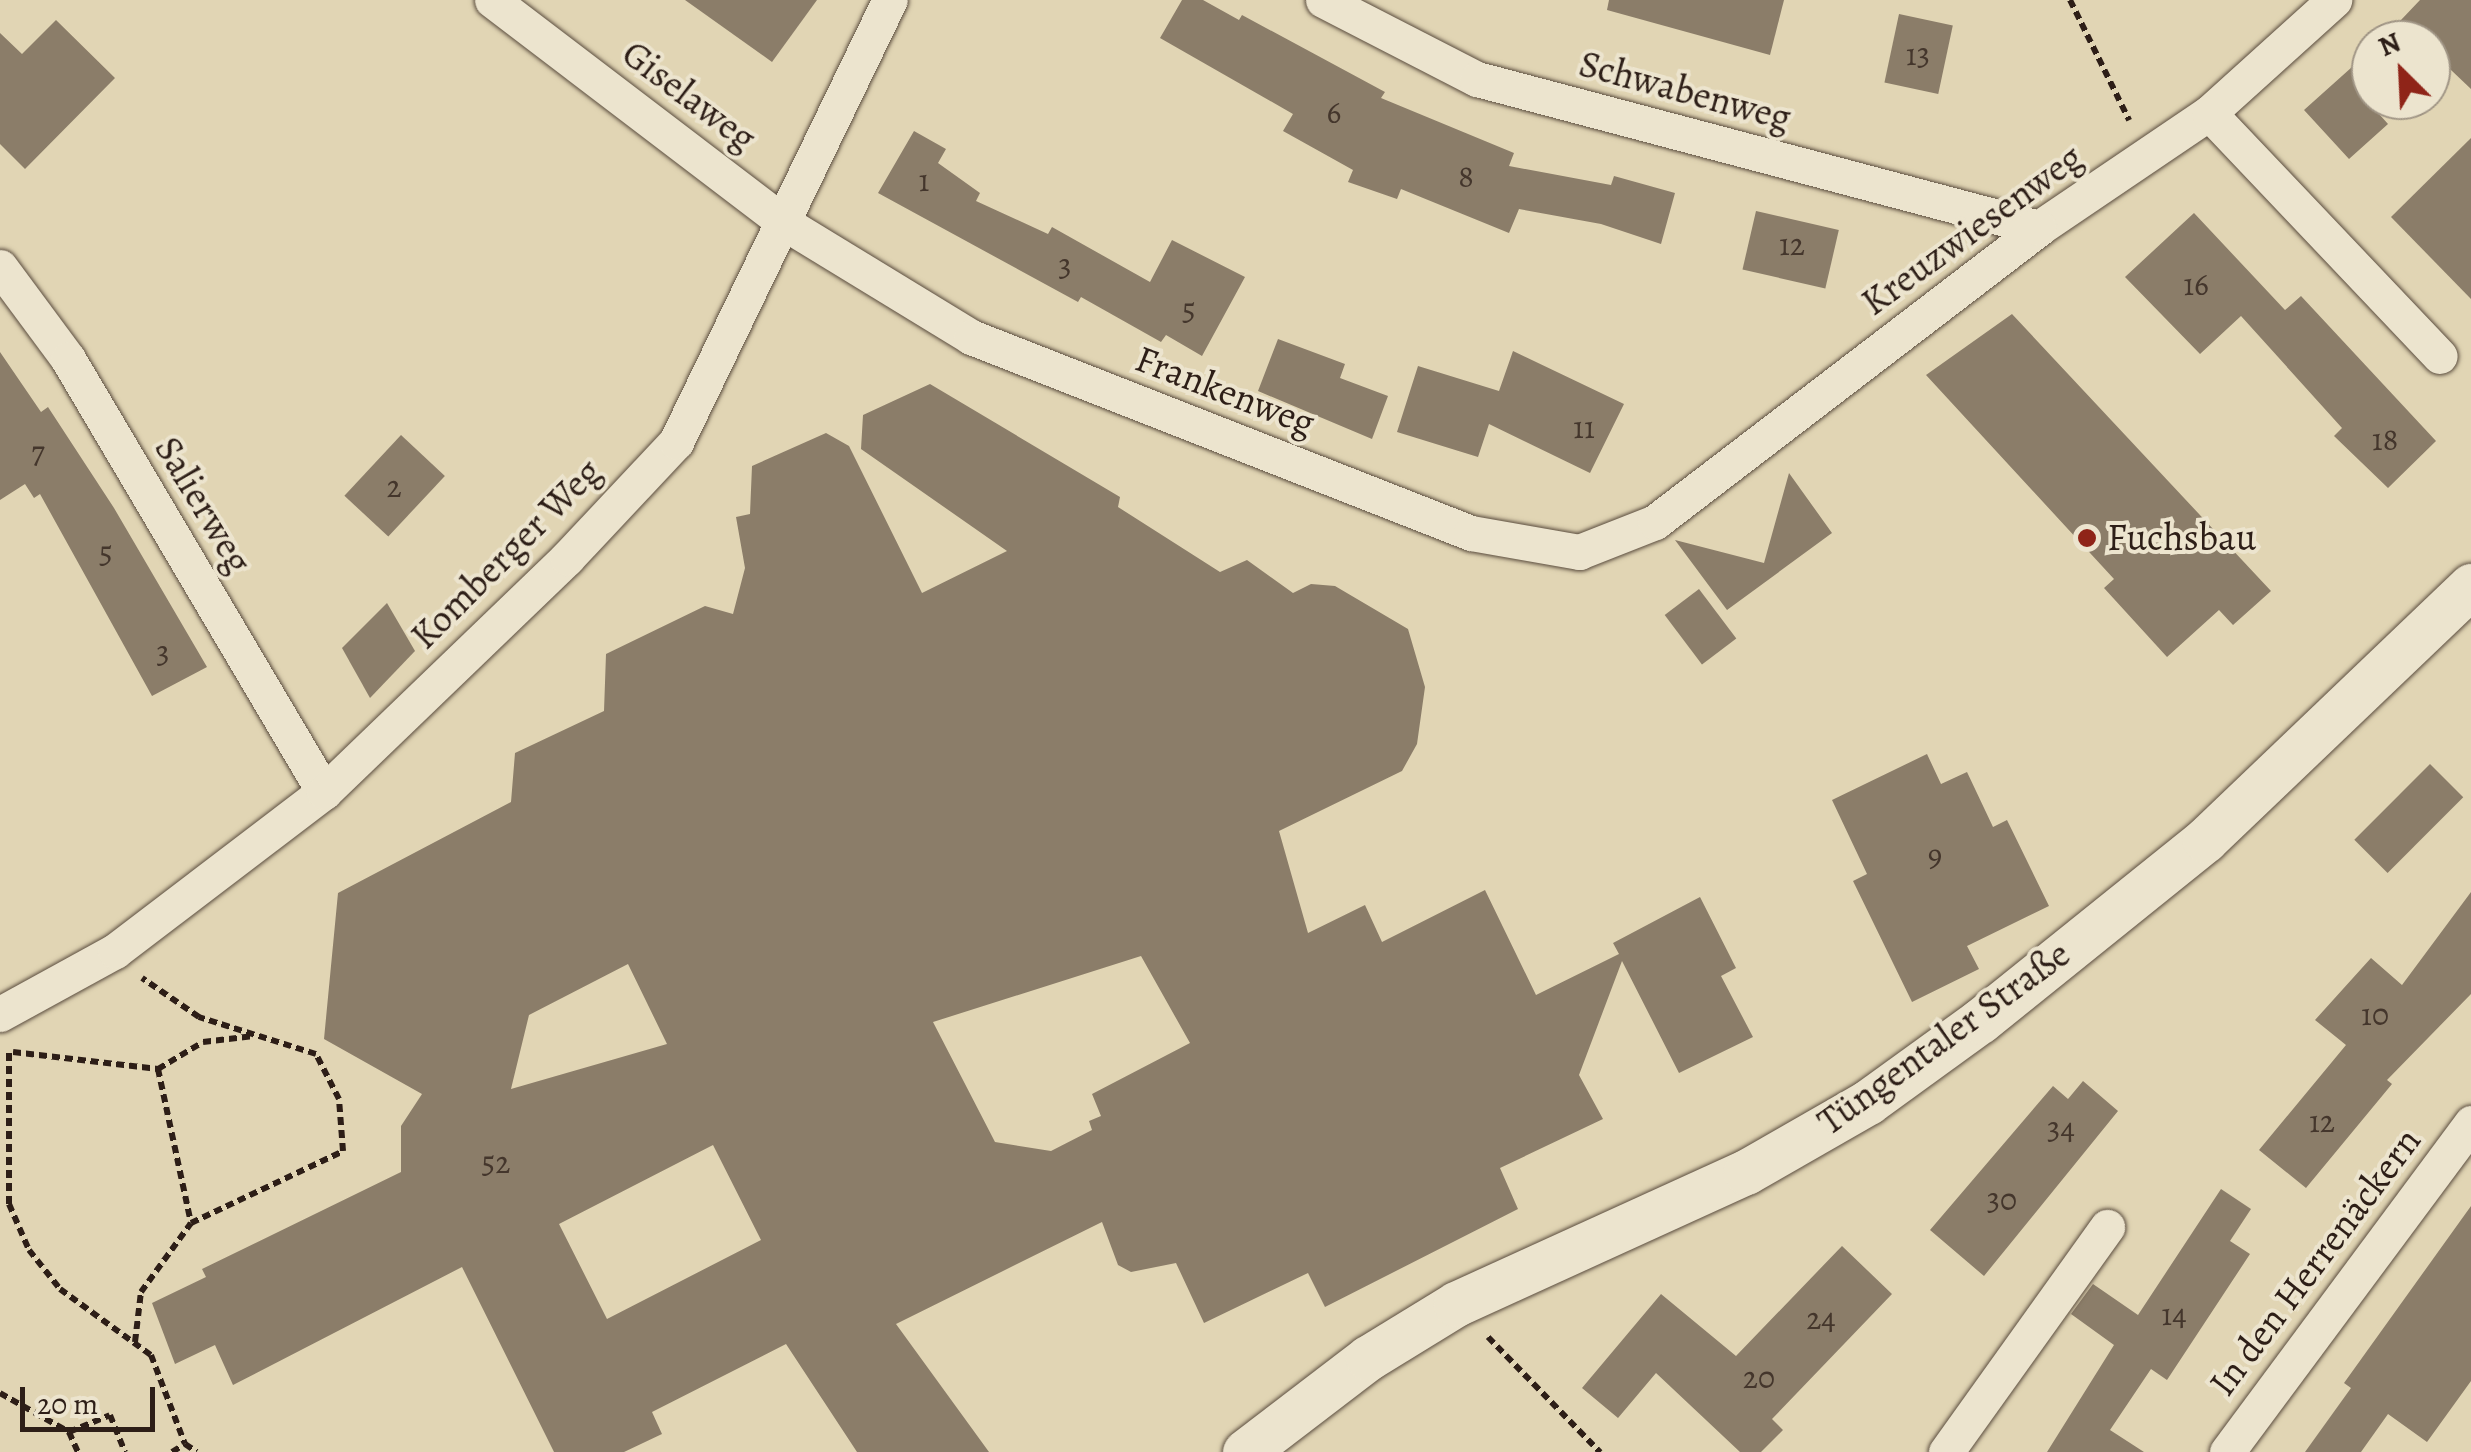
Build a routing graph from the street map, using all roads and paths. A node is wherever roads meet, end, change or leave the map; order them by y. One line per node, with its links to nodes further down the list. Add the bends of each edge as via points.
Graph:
1 (492, 0): 8 (street, Giselaweg)
2 (890, 0): 8 (street, Komberger Weg)
3 (1322, 0): 9 (street, Schwabenweg, via 1477,78)
4 (2070, 0): 7 (path)
5 (2334, 0): 6 (street, Kreuzwiesenweg)
6 (2209, 113): 7 (street, Kreuzwiesenweg); 11 (street)
7 (2146, 155): 9 (street, Kreuzwiesenweg)
8 (786, 224): 12 (street, Frankenweg, via 971,337 1471,533 1579,552); 14 (street, Komberger Weg, via 676,442 567,558)
9 (2039, 228): 12 (street, Kreuzwiesenweg)
10 (0, 267): 14 (street, Salierweg, via 68,360)
11 (2440, 356)
12 (1655, 522)
13 (2471, 586): 23 (street, Tüngentaler Straße, via 2205,840 1980,1022 1868,1102 1746,1172)
14 (324, 792): 15 (street, Komberger Weg)
15 (114, 951): 16 (street, Komberger Weg); 17 (path, via 162,997)
16 (6, 1012): 18 (path)
17 (257, 1035): 19 (path, via 203,1042); 21 (path, via 316,1054 339,1098 342,1152)
18 (9, 1052): 19 (path); 24 (path, via 9,1204 29,1250 60,1289)
19 (158, 1069): 21 (path)
20 (2471, 1123): 35 (street, In den Herrenäckern)
21 (191, 1223): 24 (path, via 141,1292)
22 (2107, 1227): 34 (street)
23 (1456, 1304): 32 (street, Tüngentaler Straße, via 1368,1358); 33 (path)
24 (135, 1342): 27 (path, via 151,1355)
25 (0, 1394): 26 (path)
26 (69, 1432): 28 (path); 29 (path, via 110,1415)
27 (185, 1444): 30 (path); 31 (path)
28 (78, 1452)
29 (126, 1452)
30 (172, 1452)
31 (198, 1452)
32 (1246, 1452)
33 (1600, 1452)
34 (1946, 1452)
35 (2227, 1452)

